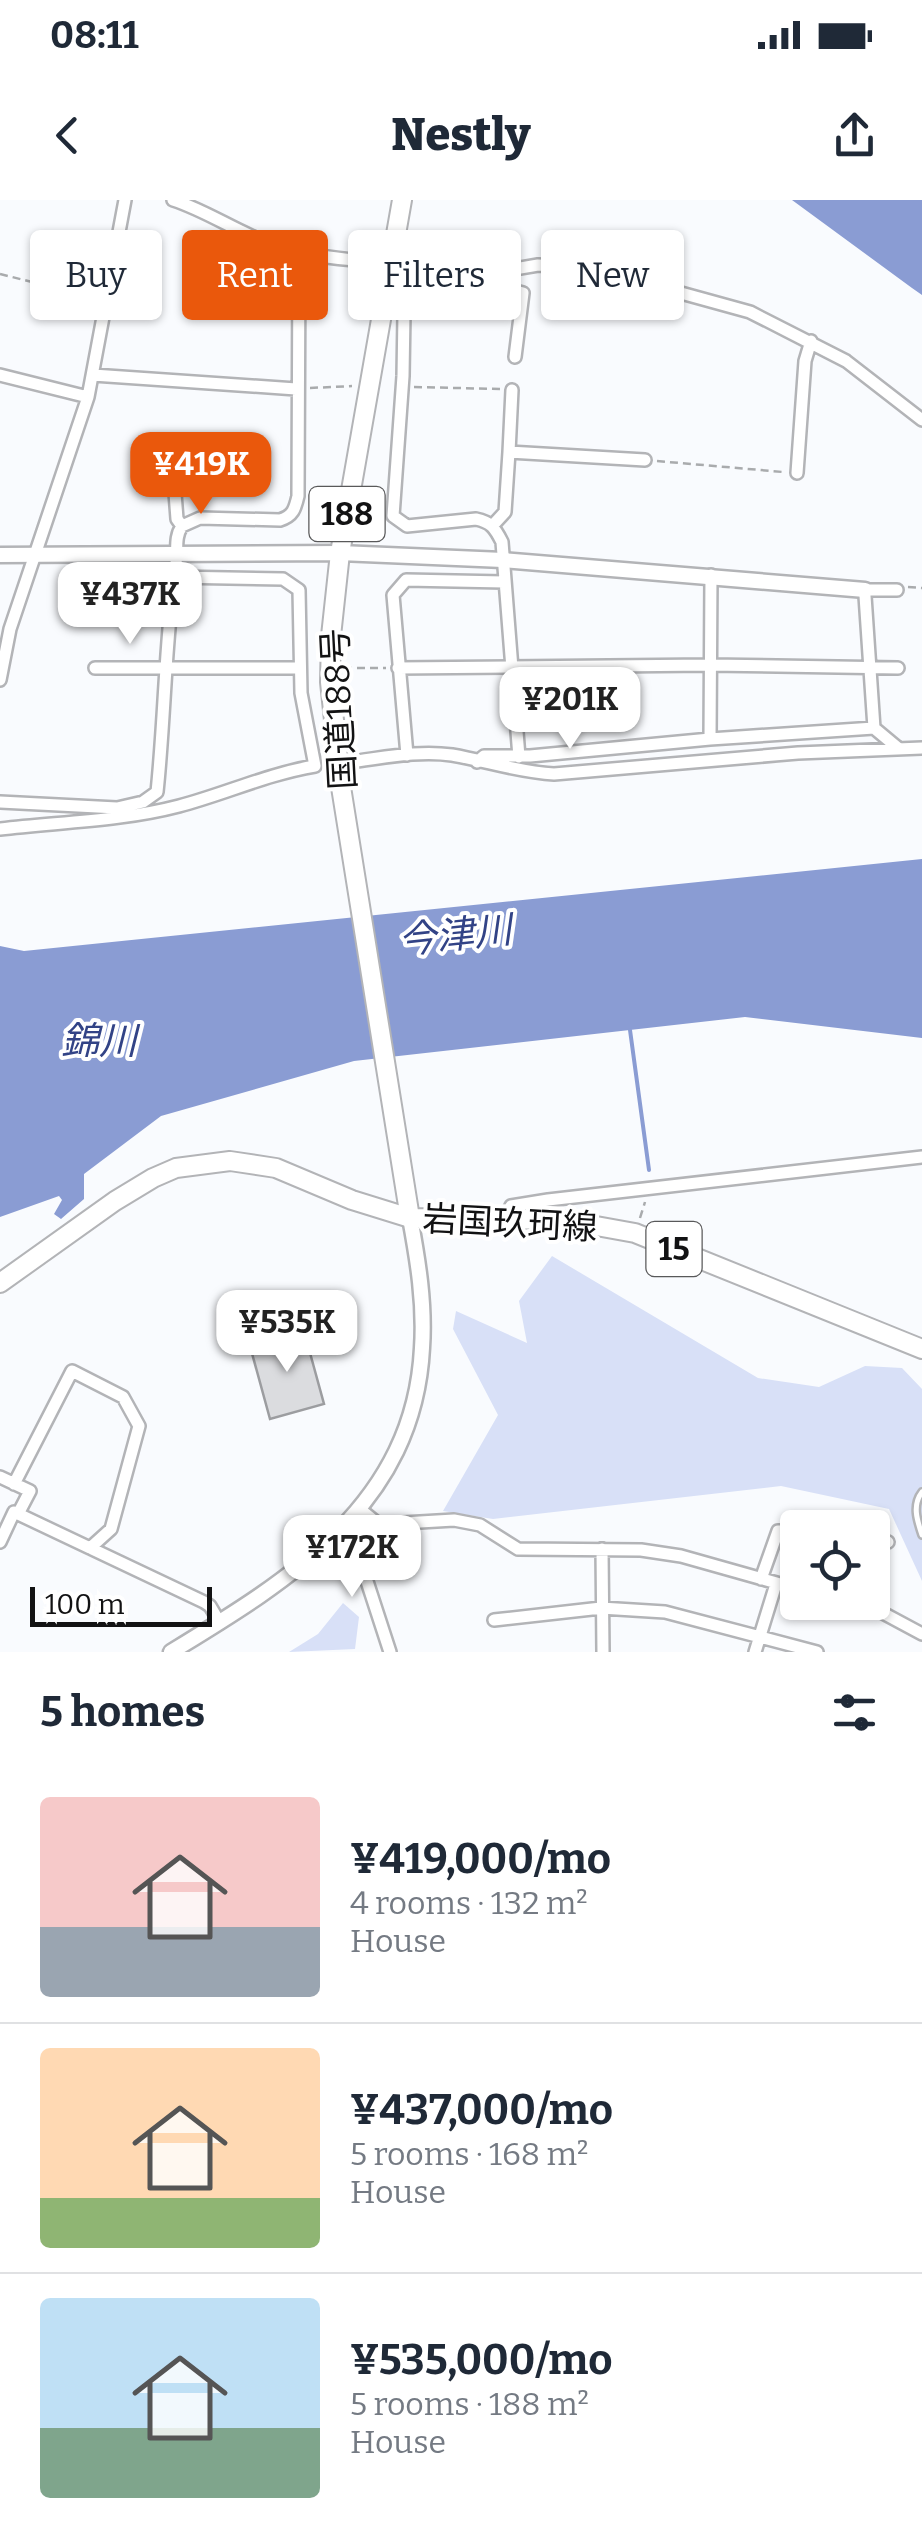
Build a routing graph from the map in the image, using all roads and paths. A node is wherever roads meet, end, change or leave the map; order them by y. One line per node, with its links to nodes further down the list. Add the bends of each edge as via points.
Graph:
1 (124, 200): 4 (street)
2 (173, 200): 5 (street)
3 (402, 200): 29 (main road, 国道188号 / 188)
4 (118, 230)
5 (243, 230)
6 (521, 268): 13 (street, via 612,274 750,312)
7 (0, 274): 8 (path)
8 (30, 281)
9 (102, 320): 15 (street)
10 (298, 320): 19 (street)
11 (404, 320): 18 (street)
12 (520, 320): 14 (street)
13 (811, 341): 22 (street); 25 (street)
14 (515, 357)
15 (93, 374): 19 (street); 21 (street)
16 (0, 375): 21 (street)
17 (353, 386): 19 (path)
18 (403, 386): 20 (path); 28 (street, via 393,516 407,526 476,519)
19 (296, 389): 27 (street, via 295,510 280,520 200,518)
20 (512, 390): 23 (street)
21 (88, 397): 31 (street)
22 (922, 420)
23 (509, 452): 24 (street); 28 (street, via 505,512)
24 (646, 460): 25 (path)
25 (796, 473)
26 (174, 480): 27 (street)
27 (182, 526): 32 (street)
28 (493, 526): 33 (street)
29 (340, 553): 32 (street); 33 (street); 62 (main road, 国道188号 / 188, via 330,682)
30 (0, 554): 31 (street)
31 (36, 555): 32 (street); 48 (street)
32 (177, 556): 35 (street)
33 (503, 560): 34 (street); 36 (street)
34 (711, 574): 37 (street); 39 (street)
35 (174, 576): 42 (street); 43 (street, via 289,581 299,590)
36 (504, 582): 40 (street); 45 (street, via 406,580 393,595)
37 (865, 590): 38 (street); 46 (street)
38 (898, 590)
39 (708, 665): 40 (street); 46 (street); 50 (street)
40 (512, 667): 45 (street); 54 (street)
41 (95, 668): 42 (street)
42 (164, 668): 43 (street); 58 (street, via 157,792)
43 (299, 668): 58 (street, via 315,766 178,806)
44 (342, 668): 45 (path)
45 (398, 668): 53 (street)
46 (870, 668): 47 (street); 49 (street)
47 (898, 668)
48 (0, 680)
49 (874, 728): 50 (street); 51 (street)
50 (710, 739): 54 (street)
51 (898, 748): 52 (street); 56 (street, via 554,774)
52 (922, 748)
53 (407, 754): 55 (street); 56 (street)
54 (519, 756): 56 (street)
55 (349, 762)
56 (477, 762)
57 (0, 802): 58 (street)
58 (117, 812): 59 (street)
59 (0, 829)
60 (922, 1157): 61 (street)
61 (650, 1187): 63 (street, via 510,1206); 64 (path)
62 (410, 1218): 63 (main road, 岩国玖珂線 / 15); 65 (main road, 岩国玖珂線 / 15, via 257,1162 198,1164 153,1178 114,1201); 70 (street, via 423,1312 418,1382 400,1441)
63 (504, 1220): 64 (main road, 岩国玖珂線 / 15, via 563,1220)
64 (635, 1234): 66 (main road, 岩国玖珂線 / 15)
65 (0, 1283)
66 (922, 1349)
67 (0, 1477): 68 (street)
68 (14, 1484): 71 (street, via 30,1492); 76 (street, via 72,1371 123,1397 138,1426 111,1529)
69 (922, 1492): 74 (lane, via 916,1516)
70 (361, 1510): 73 (street); 77 (street, via 377,1523 480,1525 518,1549)
71 (18, 1514): 75 (street); 76 (street)
72 (780, 1531): 78 (street)
73 (339, 1534): 84 (street); 88 (street, via 363,1569)
74 (922, 1535)
75 (0, 1542)
76 (90, 1548): 84 (street, via 204,1602)
77 (602, 1549): 78 (street, via 681,1556); 81 (street)
78 (761, 1579): 79 (street)
79 (776, 1584): 80 (street); 86 (street)
80 (780, 1585)
81 (601, 1608): 83 (street); 86 (street, via 665,1612); 89 (street)
82 (890, 1617): 85 (street)
83 (494, 1620)
84 (220, 1622): 87 (street)
85 (922, 1634)
86 (760, 1637): 90 (street); 91 (street)
87 (171, 1652)
88 (390, 1652)
89 (603, 1652)
90 (756, 1652)
91 (818, 1652)

